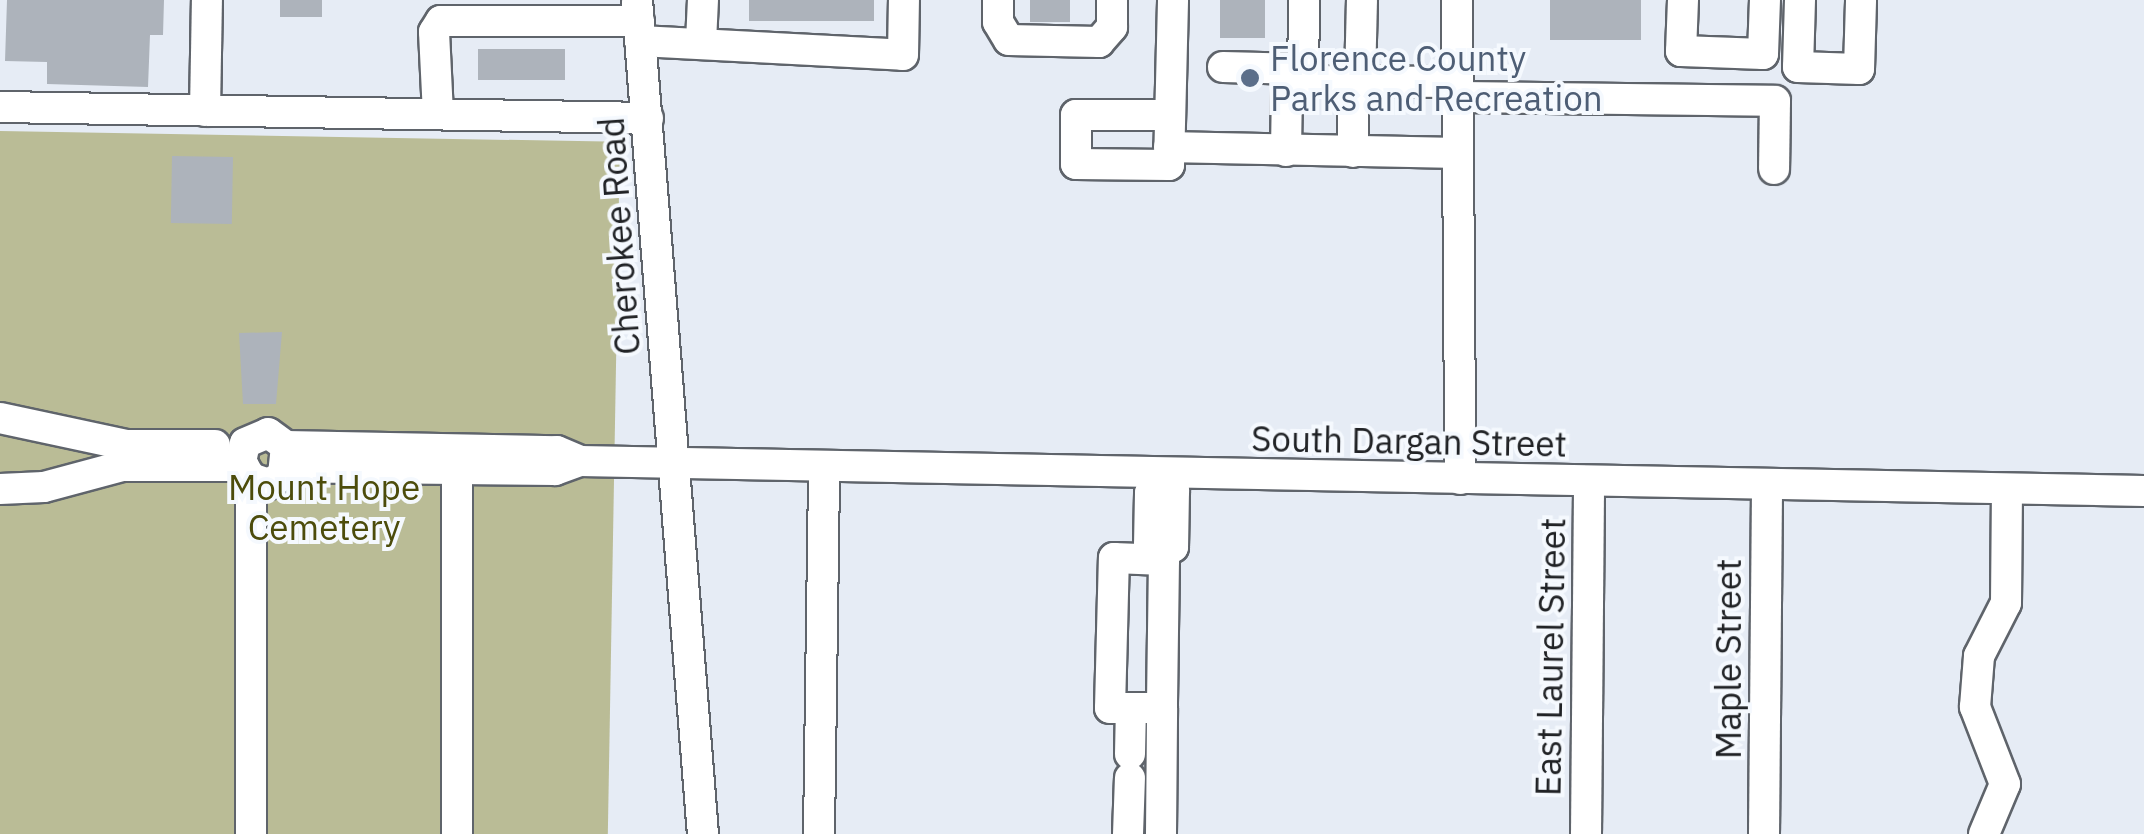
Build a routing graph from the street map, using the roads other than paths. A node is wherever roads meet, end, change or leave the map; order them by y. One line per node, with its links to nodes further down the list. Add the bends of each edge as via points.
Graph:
1 (207, 0): 21 (street)
2 (702, 0): 15 (street)
3 (904, 0): 15 (street, via 902,55)
4 (998, 0): 5 (street, via 998,22 1009,40 1099,42 1112,27)
5 (1112, 0)
6 (1173, 0): 23 (street)
7 (1304, 0): 17 (street)
8 (1362, 0): 18 (street)
9 (1457, 0): 19 (street)
10 (1683, 0): 11 (street, via 1681,50 1763,54)
11 (1765, 0)
12 (1800, 0): 13 (street, via 1798,67 1859,68)
13 (1861, 0)
14 (639, 21): 15 (street); 22 (street, via 440,21 434,32); 24 (street, Cherokee Road)
15 (701, 42)
16 (1223, 68): 17 (street)
17 (1303, 75): 18 (street); 26 (street, via 1287,90)
18 (1357, 82): 19 (street); 27 (street)
19 (1457, 90): 28 (street); 29 (street, via 1775,101)
20 (0, 107): 21 (street)
21 (205, 111): 22 (street)
22 (438, 114): 24 (street)
23 (1170, 115): 25 (street); 25 (street, via 1076,115 1076,164 1168,165)
24 (648, 118): 33 (street, Cherokee Road)
25 (1169, 147): 26 (street)
26 (1286, 151): 27 (street)
27 (1353, 152): 28 (street)
28 (1456, 153): 37 (street)
29 (1774, 169)
30 (0, 418): 32 (street)
31 (580, 461): 32 (street, via 557,451); 33 (street, South Dargan Street); 34 (street, via 556,470)
32 (263, 464): 34 (street); 40 (street, via 122,466 44,487); 46 (street); 47 (street)
33 (673, 466): 35 (street, South Dargan Street); 49 (street, Cherokee Road)
34 (457, 469): 48 (street)
35 (824, 469): 36 (street, South Dargan Street); 50 (street)
36 (1162, 479): 37 (street, South Dargan Street); 43 (street, via 1150,493 1149,546)
37 (1460, 480): 38 (street, South Dargan Street)
38 (1589, 481): 39 (street, South Dargan Street); 53 (street, East Laurel Street)
39 (1766, 484): 41 (street, South Dargan Street); 54 (street, Maple Street)
40 (0, 489)
41 (2007, 489): 42 (street, South Dargan Street); 55 (street, via 2006,603 1979,656 1975,707 2005,784)
42 (2144, 491)
43 (1163, 555): 44 (street, via 1114,558 1110,708); 45 (street)
44 (1131, 708): 45 (street); 51 (street)
45 (1162, 708): 52 (street)
46 (250, 834)
47 (267, 834)
48 (457, 834)
49 (702, 834)
50 (819, 834)
51 (1128, 834)
52 (1161, 834)
53 (1586, 834)
54 (1764, 834)
55 (1984, 834)

